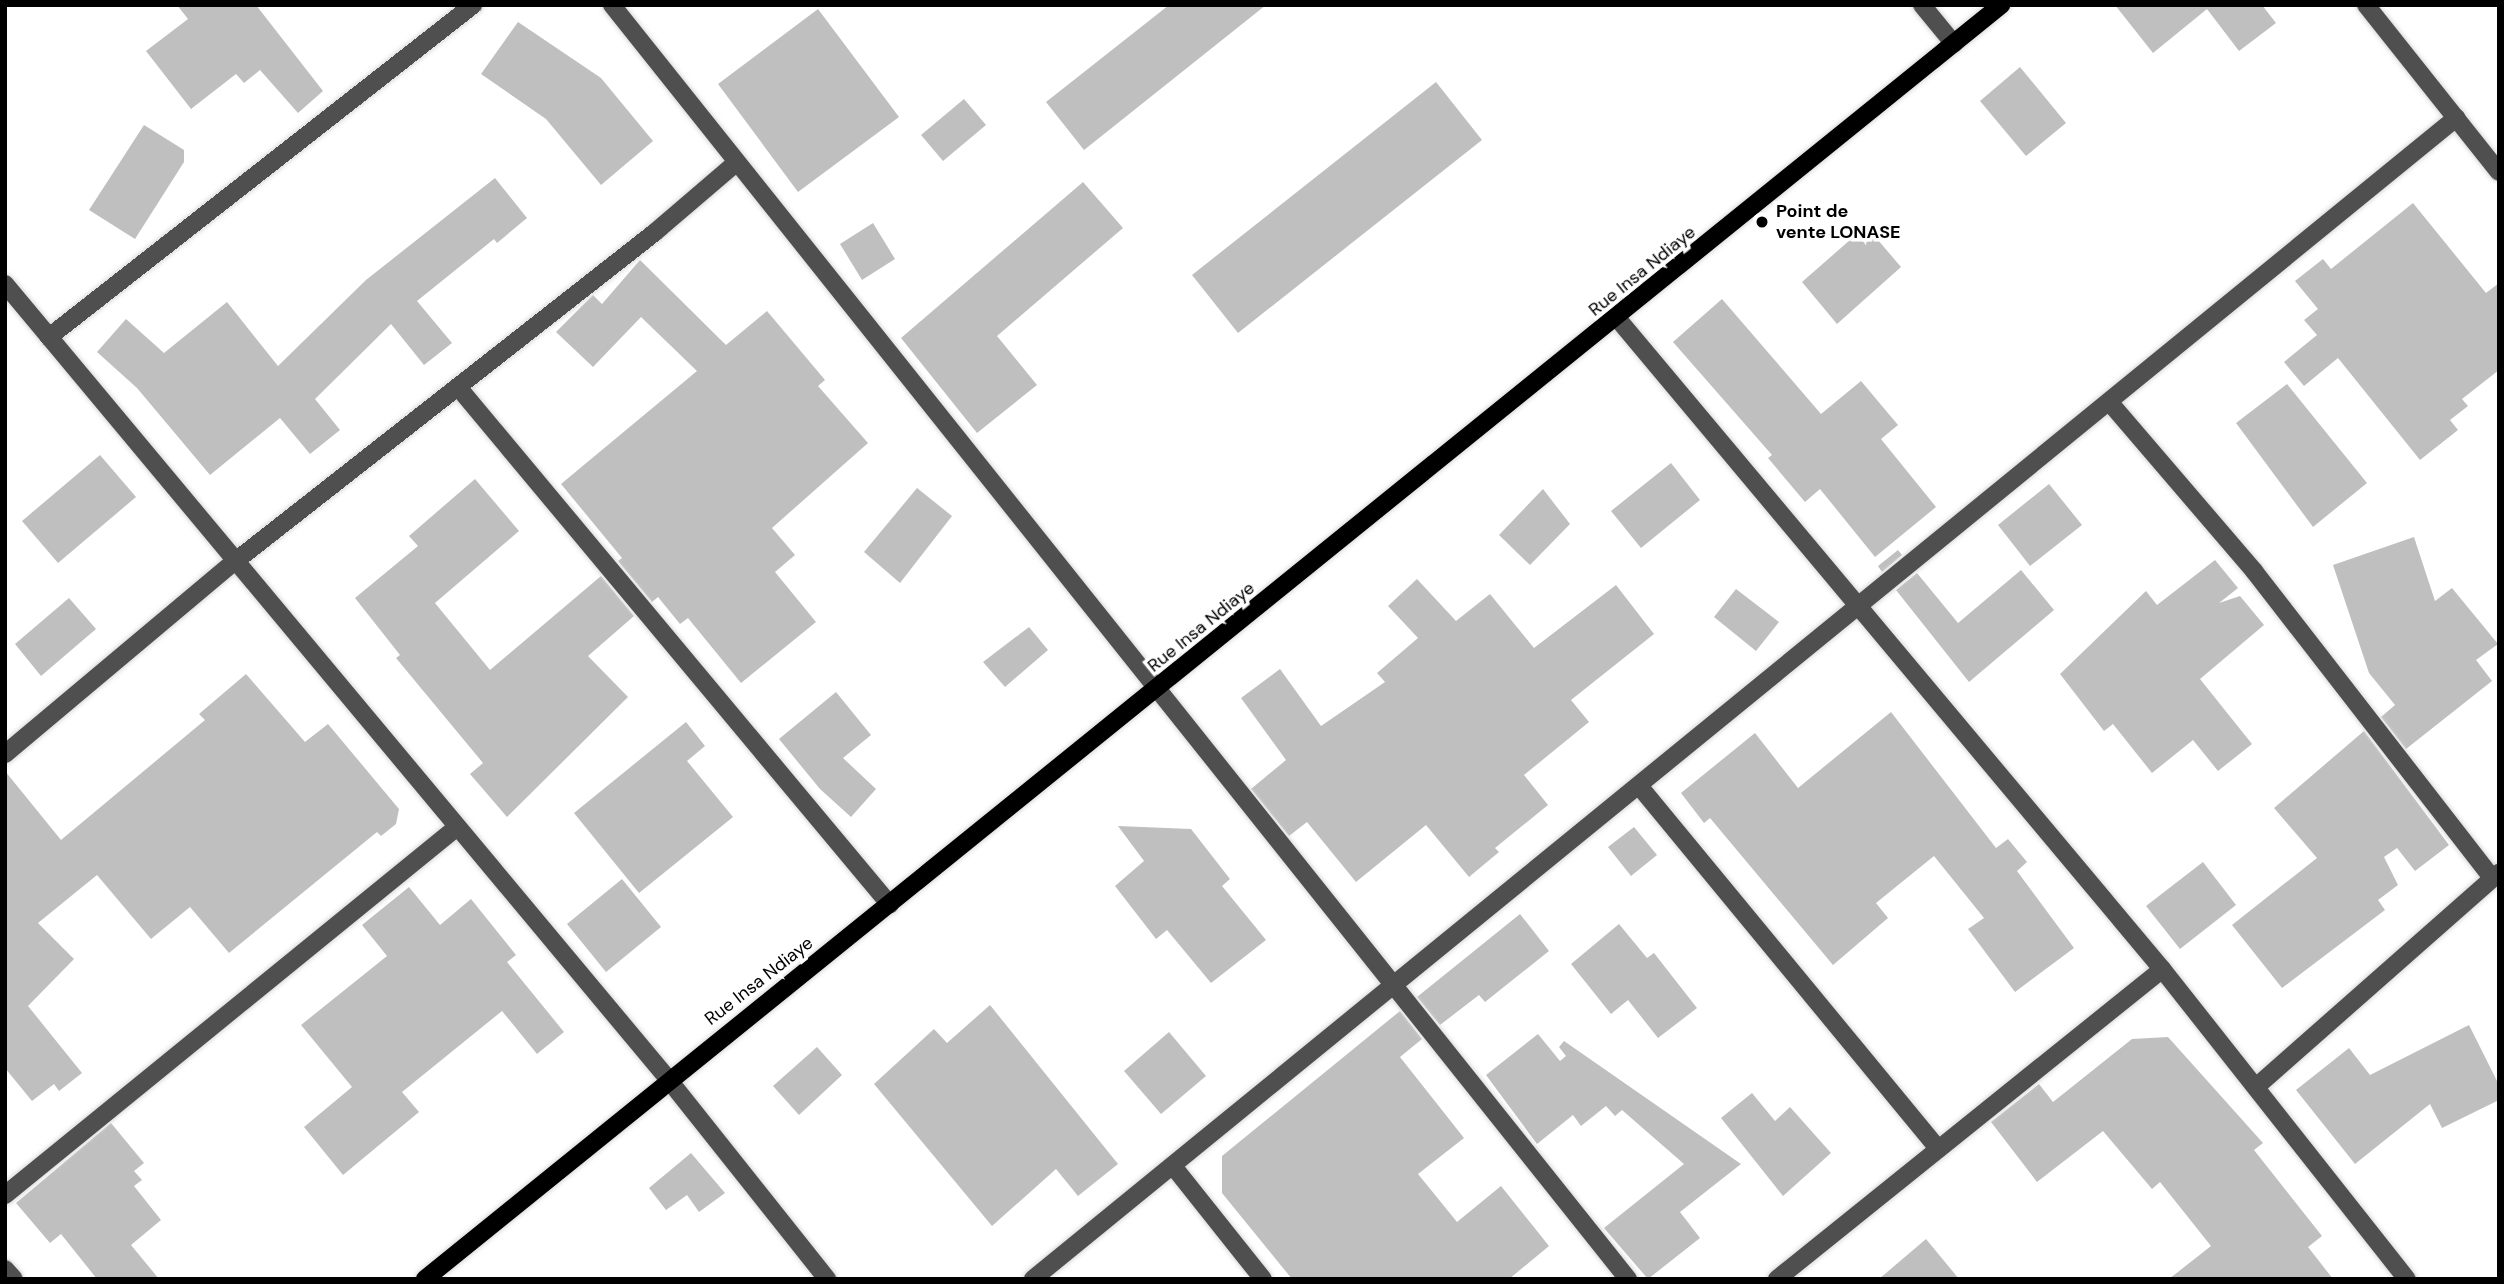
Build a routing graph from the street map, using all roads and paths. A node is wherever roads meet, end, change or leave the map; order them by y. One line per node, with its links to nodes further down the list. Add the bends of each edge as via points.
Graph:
1 (473, 5): 12 (street)
2 (612, 5): 8 (street)
3 (1922, 5): 6 (street)
4 (2001, 5): 6 (main road, Rue Insa Ndiaye)
5 (2366, 5): 7 (street)
6 (1954, 44): 11 (main road, Rue Insa Ndiaye)
7 (2456, 118): 9 (street); 14 (street)
8 (737, 162): 13 (street); 17 (street)
9 (2499, 172)
10 (5, 284): 12 (street)
11 (1617, 317): 16 (street); 17 (main road, Rue Insa Ndiaye)
12 (49, 337): 15 (street)
13 (458, 387): 15 (street); 22 (street)
14 (2111, 404): 16 (street); 21 (street, via 2254,571)
15 (233, 563): 18 (street); 20 (street)
16 (1859, 609): 19 (street); 23 (street)
17 (1158, 689): 22 (main road, Rue Insa Ndiaye); 24 (street)
18 (5, 754)
19 (1640, 787): 24 (street); 27 (street)
20 (456, 828): 25 (street); 29 (street)
21 (2496, 876): 26 (street)
22 (890, 905): 25 (main road, Rue Insa Ndiaye)
23 (2162, 969): 26 (street); 27 (street)
24 (1394, 985): 28 (street); 36 (street)
25 (668, 1079): 32 (main road, Rue Insa Ndiaye); 33 (street)
26 (2256, 1087): 38 (street)
27 (1938, 1149): 37 (street)
28 (1173, 1166): 34 (street); 35 (street)
29 (5, 1195)
30 (5, 1269): 31 (street)
31 (13, 1279)
32 (425, 1279)
33 (827, 1279)
34 (1033, 1279)
35 (1263, 1279)
36 (1628, 1279)
37 (1777, 1279)
38 (2407, 1279)

